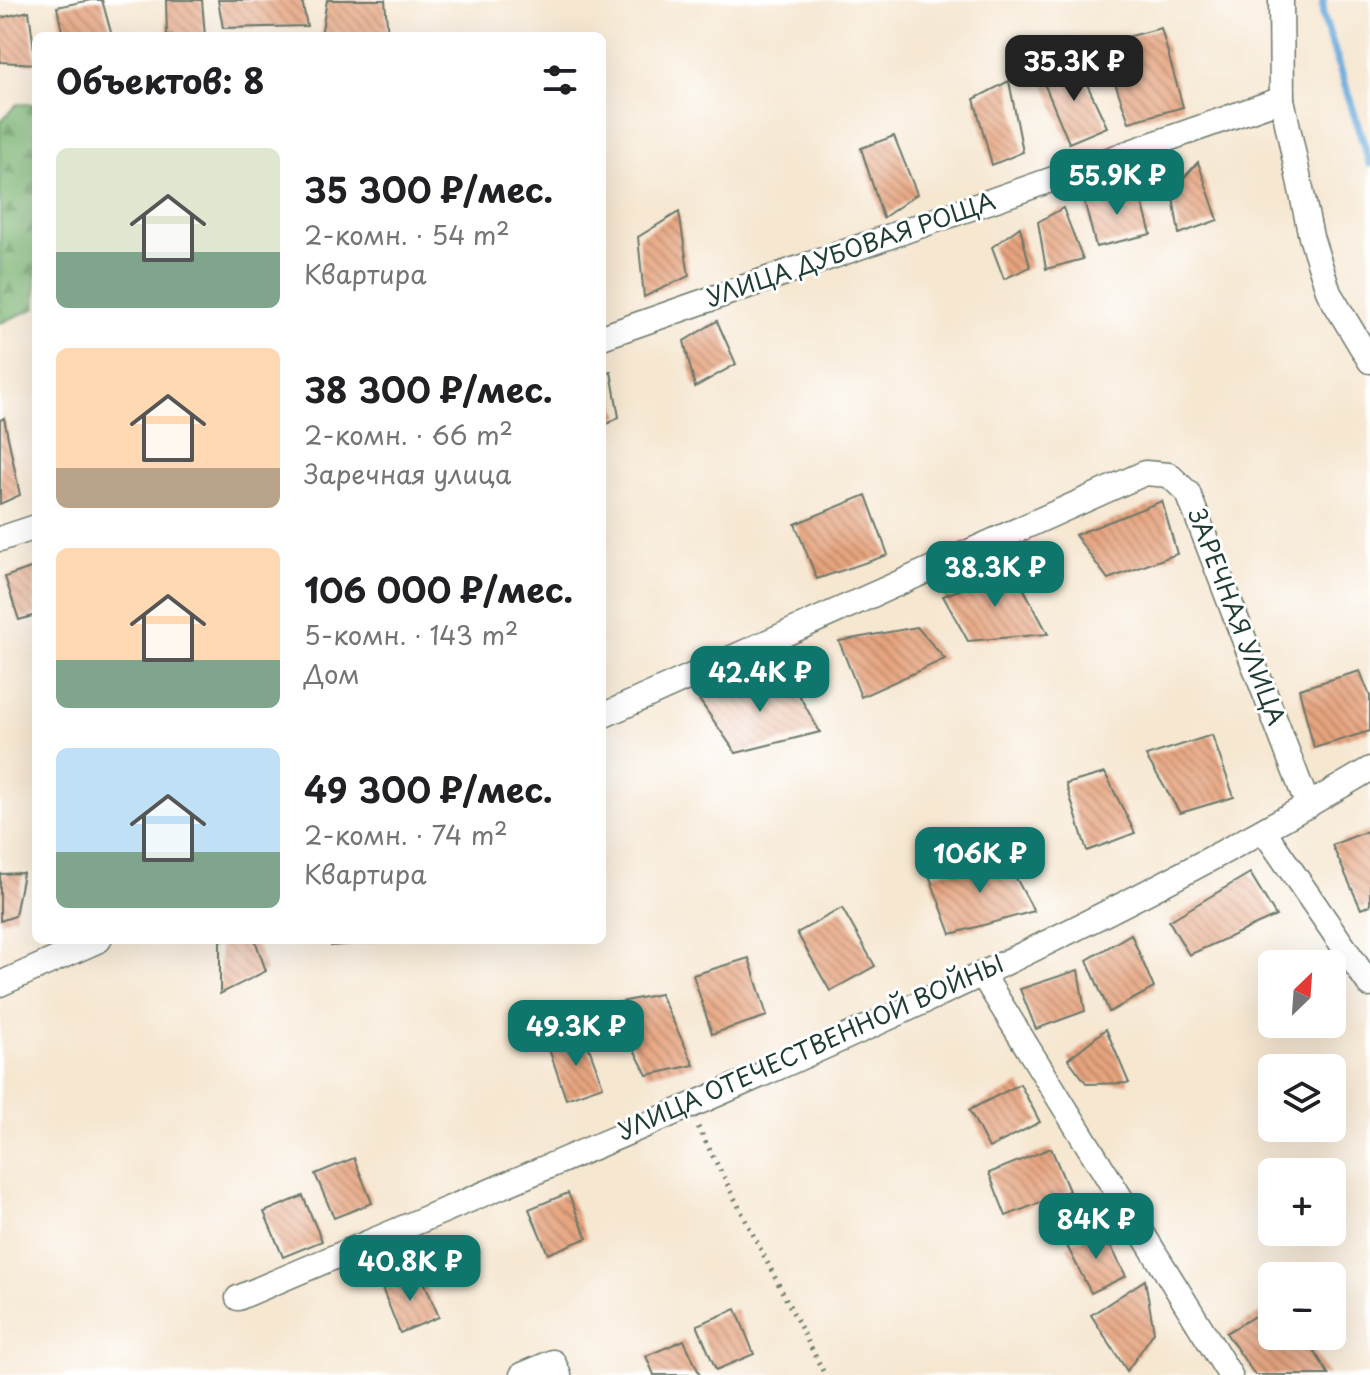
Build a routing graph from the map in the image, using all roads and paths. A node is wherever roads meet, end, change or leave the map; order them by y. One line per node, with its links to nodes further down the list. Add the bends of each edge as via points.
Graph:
1 (1281, 0): 2 (street)
2 (1282, 99): 3 (street, УЛИЦА ДУБОВАЯ РОЩА); 4 (street, via 1324,279)
3 (606, 336)
4 (1370, 361)
5 (32, 528): 6 (street)
6 (0, 539)
7 (606, 714): 9 (street, ЗАРЕЧНАЯ УЛИЦА, via 1145,473 1169,475 1188,493)
8 (1370, 769): 9 (street, УЛИЦА ОТЕЧЕСТВЕННОЙ ВОЙНЫ)
9 (1308, 806): 10 (street, УЛИЦА ОТЕЧЕСТВЕННОЙ ВОЙНЫ)
10 (1264, 831): 12 (street, УЛИЦА ОТЕЧЕСТВЕННОЙ ВОЙНЫ); 14 (street)
11 (90, 944): 13 (street)
12 (982, 974): 15 (street, УЛИЦА ОТЕЧЕСТВЕННОЙ ВОЙНЫ); 20 (street)
13 (0, 984)
14 (1370, 985)
15 (686, 1105): 16 (street, УЛИЦА ОТЕЧЕСТВЕННОЙ ВОЙНЫ); 19 (path)
16 (238, 1298)
17 (522, 1375): 18 (street, via 553,1362)
18 (559, 1375)
19 (825, 1375)
20 (1230, 1375)

